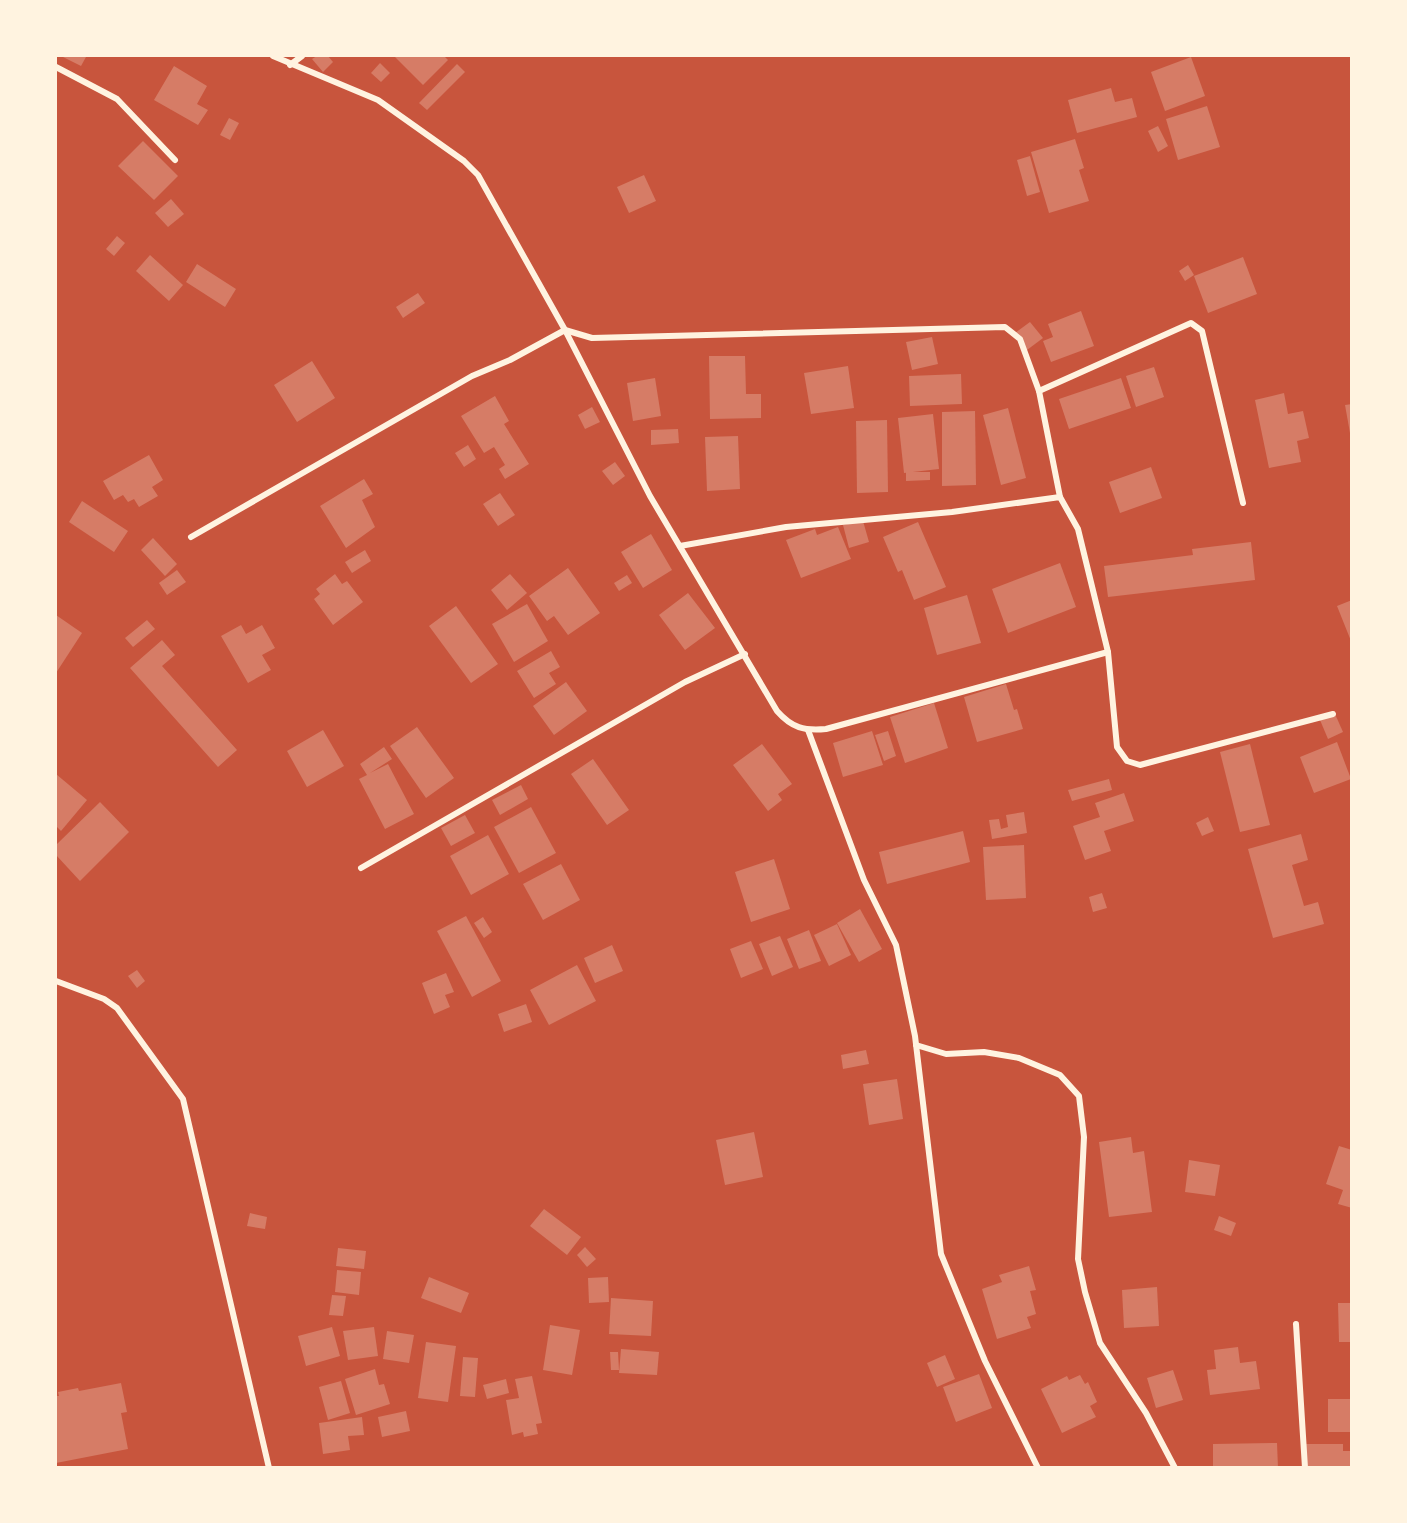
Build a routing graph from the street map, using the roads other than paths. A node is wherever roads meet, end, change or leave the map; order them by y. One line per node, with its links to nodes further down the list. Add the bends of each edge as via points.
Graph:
1 (273, 56): 3 (street)
2 (302, 56): 3 (street)
3 (290, 64): 6 (street, via 378,99 464,160 478,176)
4 (56, 67): 5 (street, via 117,99)
5 (175, 160)
6 (565, 330): 7 (street, via 592,338 1005,327 1020,339); 10 (street, via 472,376); 11 (street)
7 (1039, 391): 8 (street); 9 (street, via 1191,324 1202,331)
8 (1060, 497): 11 (street, via 952,512 786,527); 12 (street, via 1077,529)
9 (1244, 503)
10 (191, 537)
11 (680, 546): 13 (street)
12 (1108, 652): 14 (street, via 1117,747 1133,764); 15 (street, via 826,729)
13 (745, 654): 15 (street, via 777,711 797,728); 16 (street, via 685,682)
14 (1333, 714)
15 (808, 730): 18 (street, via 864,880 896,945)
16 (362, 868)
17 (56, 981): 20 (street, via 117,1008 183,1099)
18 (916, 1045): 21 (street, via 940,1254); 22 (street, via 946,1054 984,1052 1019,1058 1060,1075 1079,1096 1084,1137 1078,1259 1085,1293 1101,1343)
19 (1296, 1324): 23 (street)
20 (269, 1467)
21 (1038, 1467)
22 (1175, 1467)
23 (1305, 1467)

